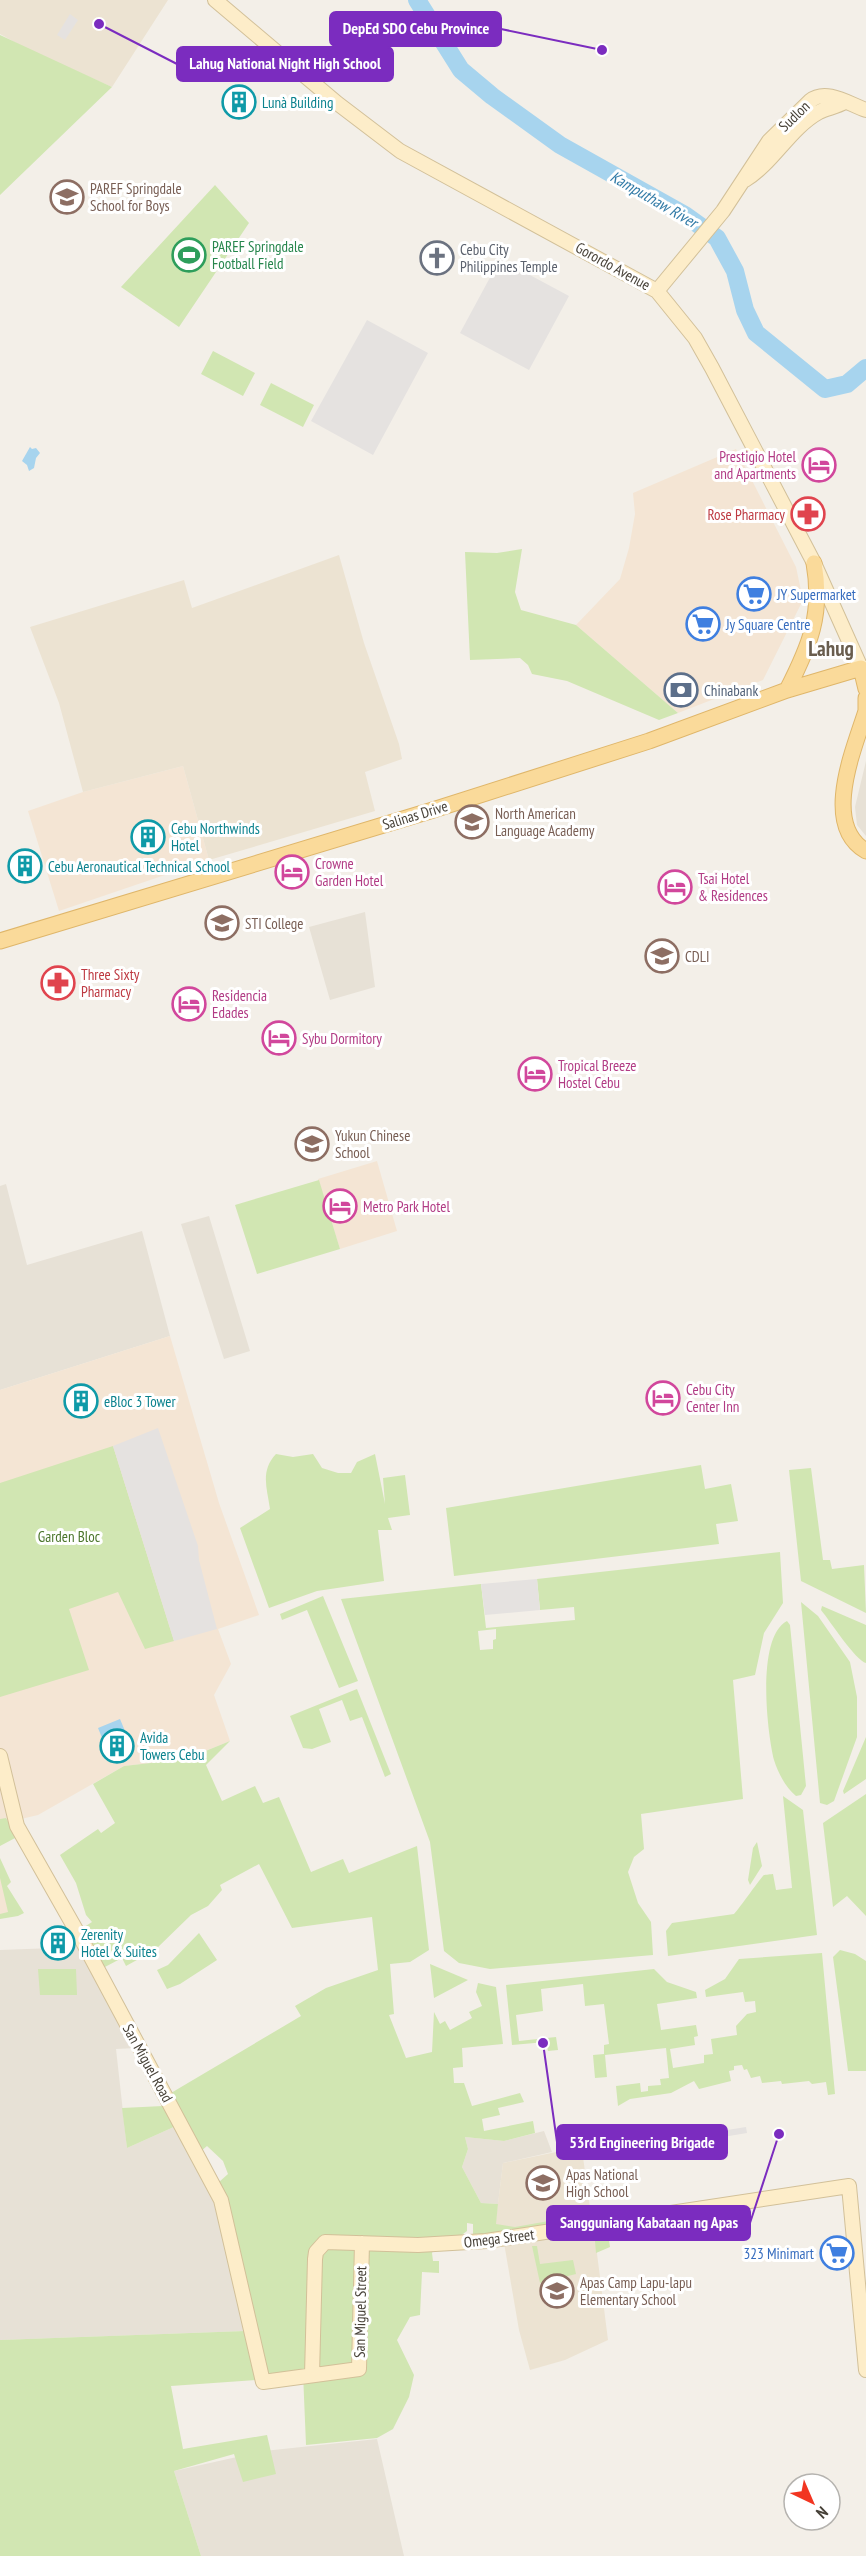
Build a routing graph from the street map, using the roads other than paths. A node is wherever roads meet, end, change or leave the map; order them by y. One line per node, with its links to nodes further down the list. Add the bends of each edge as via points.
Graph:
1 (215, 0): 3 (street, Gorordo Avenue, via 400,151)
2 (866, 110): 3 (street, Sudlon, via 833,96 815,97 769,141 723,211)
3 (657, 291): 4 (street, Gorordo Avenue, via 695,338)
4 (814, 563): 5 (street, Gorordo Avenue); 7 (main road, via 816,621)
5 (864, 668): 6 (main road); 7 (main road, Salinas Drive)
6 (866, 688)
7 (787, 690): 10 (main road, Salinas Drive, via 649,741 433,810)
8 (866, 698): 9 (main road, via 843,796 848,834)
9 (866, 851)
10 (0, 940)
11 (0, 1756): 15 (street, San Miguel Road, via 17,1826 221,2200)
12 (362, 2242): 13 (street, Omega Street, via 418,2245 486,2241 849,2186); 14 (street, San Miguel Street, via 359,2369); 14 (street, Omega Street, via 325,2242 316,2252)
13 (866, 2370)
14 (312, 2376): 15 (street, San Miguel Street)
15 (262, 2382)

